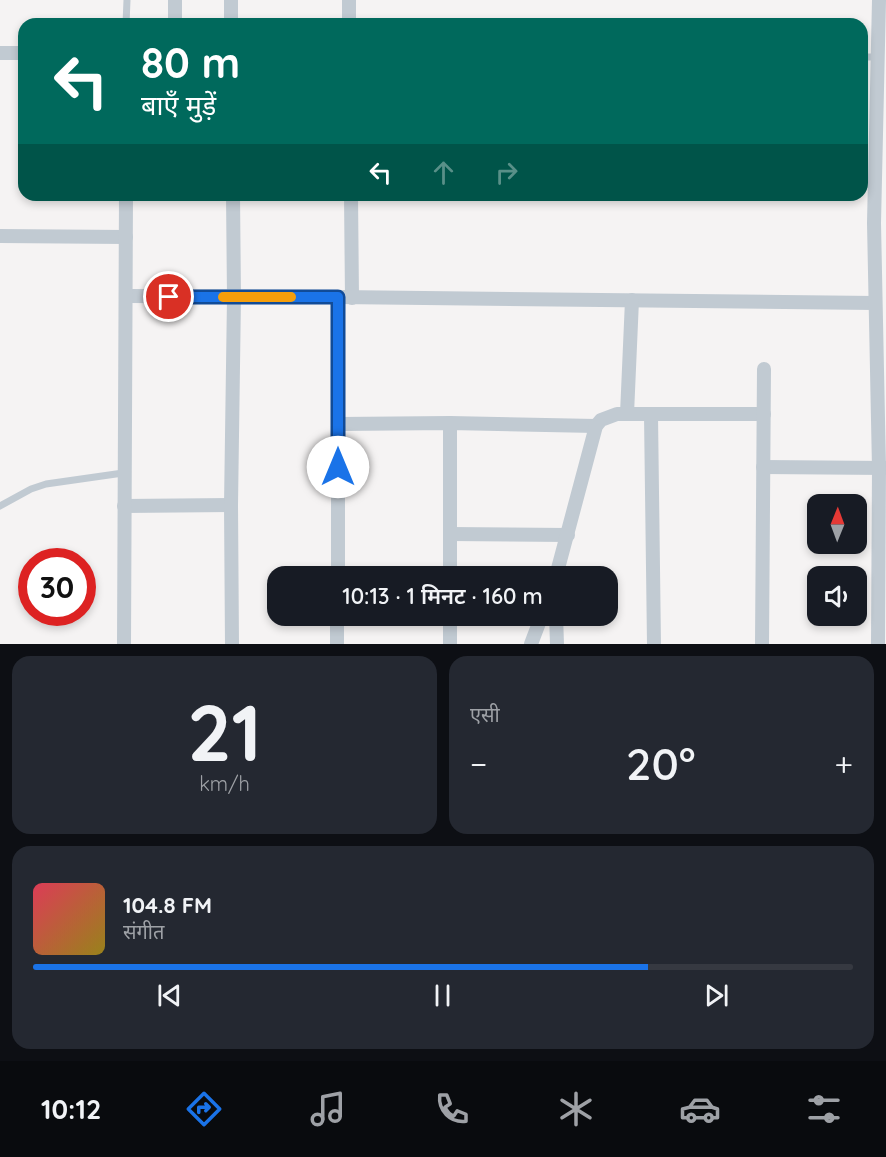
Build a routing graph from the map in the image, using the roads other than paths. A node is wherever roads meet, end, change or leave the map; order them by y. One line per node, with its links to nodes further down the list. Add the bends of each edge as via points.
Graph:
1 (127, 0): 6 (lane)
2 (175, 0): 7 (street)
3 (231, 0): 8 (street)
4 (348, 0): 9 (street)
5 (879, 0): 13 (street)
6 (126, 18)
7 (175, 18)
8 (231, 18)
9 (348, 18)
10 (0, 53): 11 (street)
11 (18, 53)
12 (868, 57): 13 (lane)
13 (878, 57): 17 (street)
14 (126, 201): 19 (street)
15 (233, 201): 21 (street)
16 (351, 201): 22 (street)
17 (880, 222): 24 (street)
18 (0, 236): 19 (street)
19 (126, 237): 20 (street)
20 (126, 296): 21 (street); 34 (street)
21 (234, 297): 22 (street); 35 (street)
22 (345, 297): 23 (street); 30 (street)
23 (632, 300): 24 (street); 26 (street)
24 (875, 303): 33 (street)
25 (764, 369): 27 (street)
26 (627, 414): 28 (street); 31 (street, via 608,416)
27 (764, 414): 28 (street); 32 (street)
28 (651, 415): 53 (street)
29 (450, 423): 30 (street); 31 (street); 38 (street)
30 (339, 424): 40 (street)
31 (596, 426): 39 (street)
32 (763, 467): 33 (street); 54 (street)
33 (882, 468): 55 (street)
34 (123, 473): 36 (lane, via 46,484); 37 (street)
35 (231, 505): 37 (street); 48 (street)
36 (0, 506)
37 (124, 506): 47 (street)
38 (450, 534): 39 (street); 41 (street)
39 (568, 535): 42 (street)
40 (338, 566)
41 (450, 566)
42 (559, 566)
43 (337, 626): 49 (street)
44 (450, 626): 50 (street)
45 (538, 626): 51 (street)
46 (556, 626): 52 (street)
47 (123, 644)
48 (232, 644)
49 (337, 644)
50 (450, 644)
51 (531, 644)
52 (557, 644)
53 (654, 644)
54 (762, 644)
55 (878, 644)

